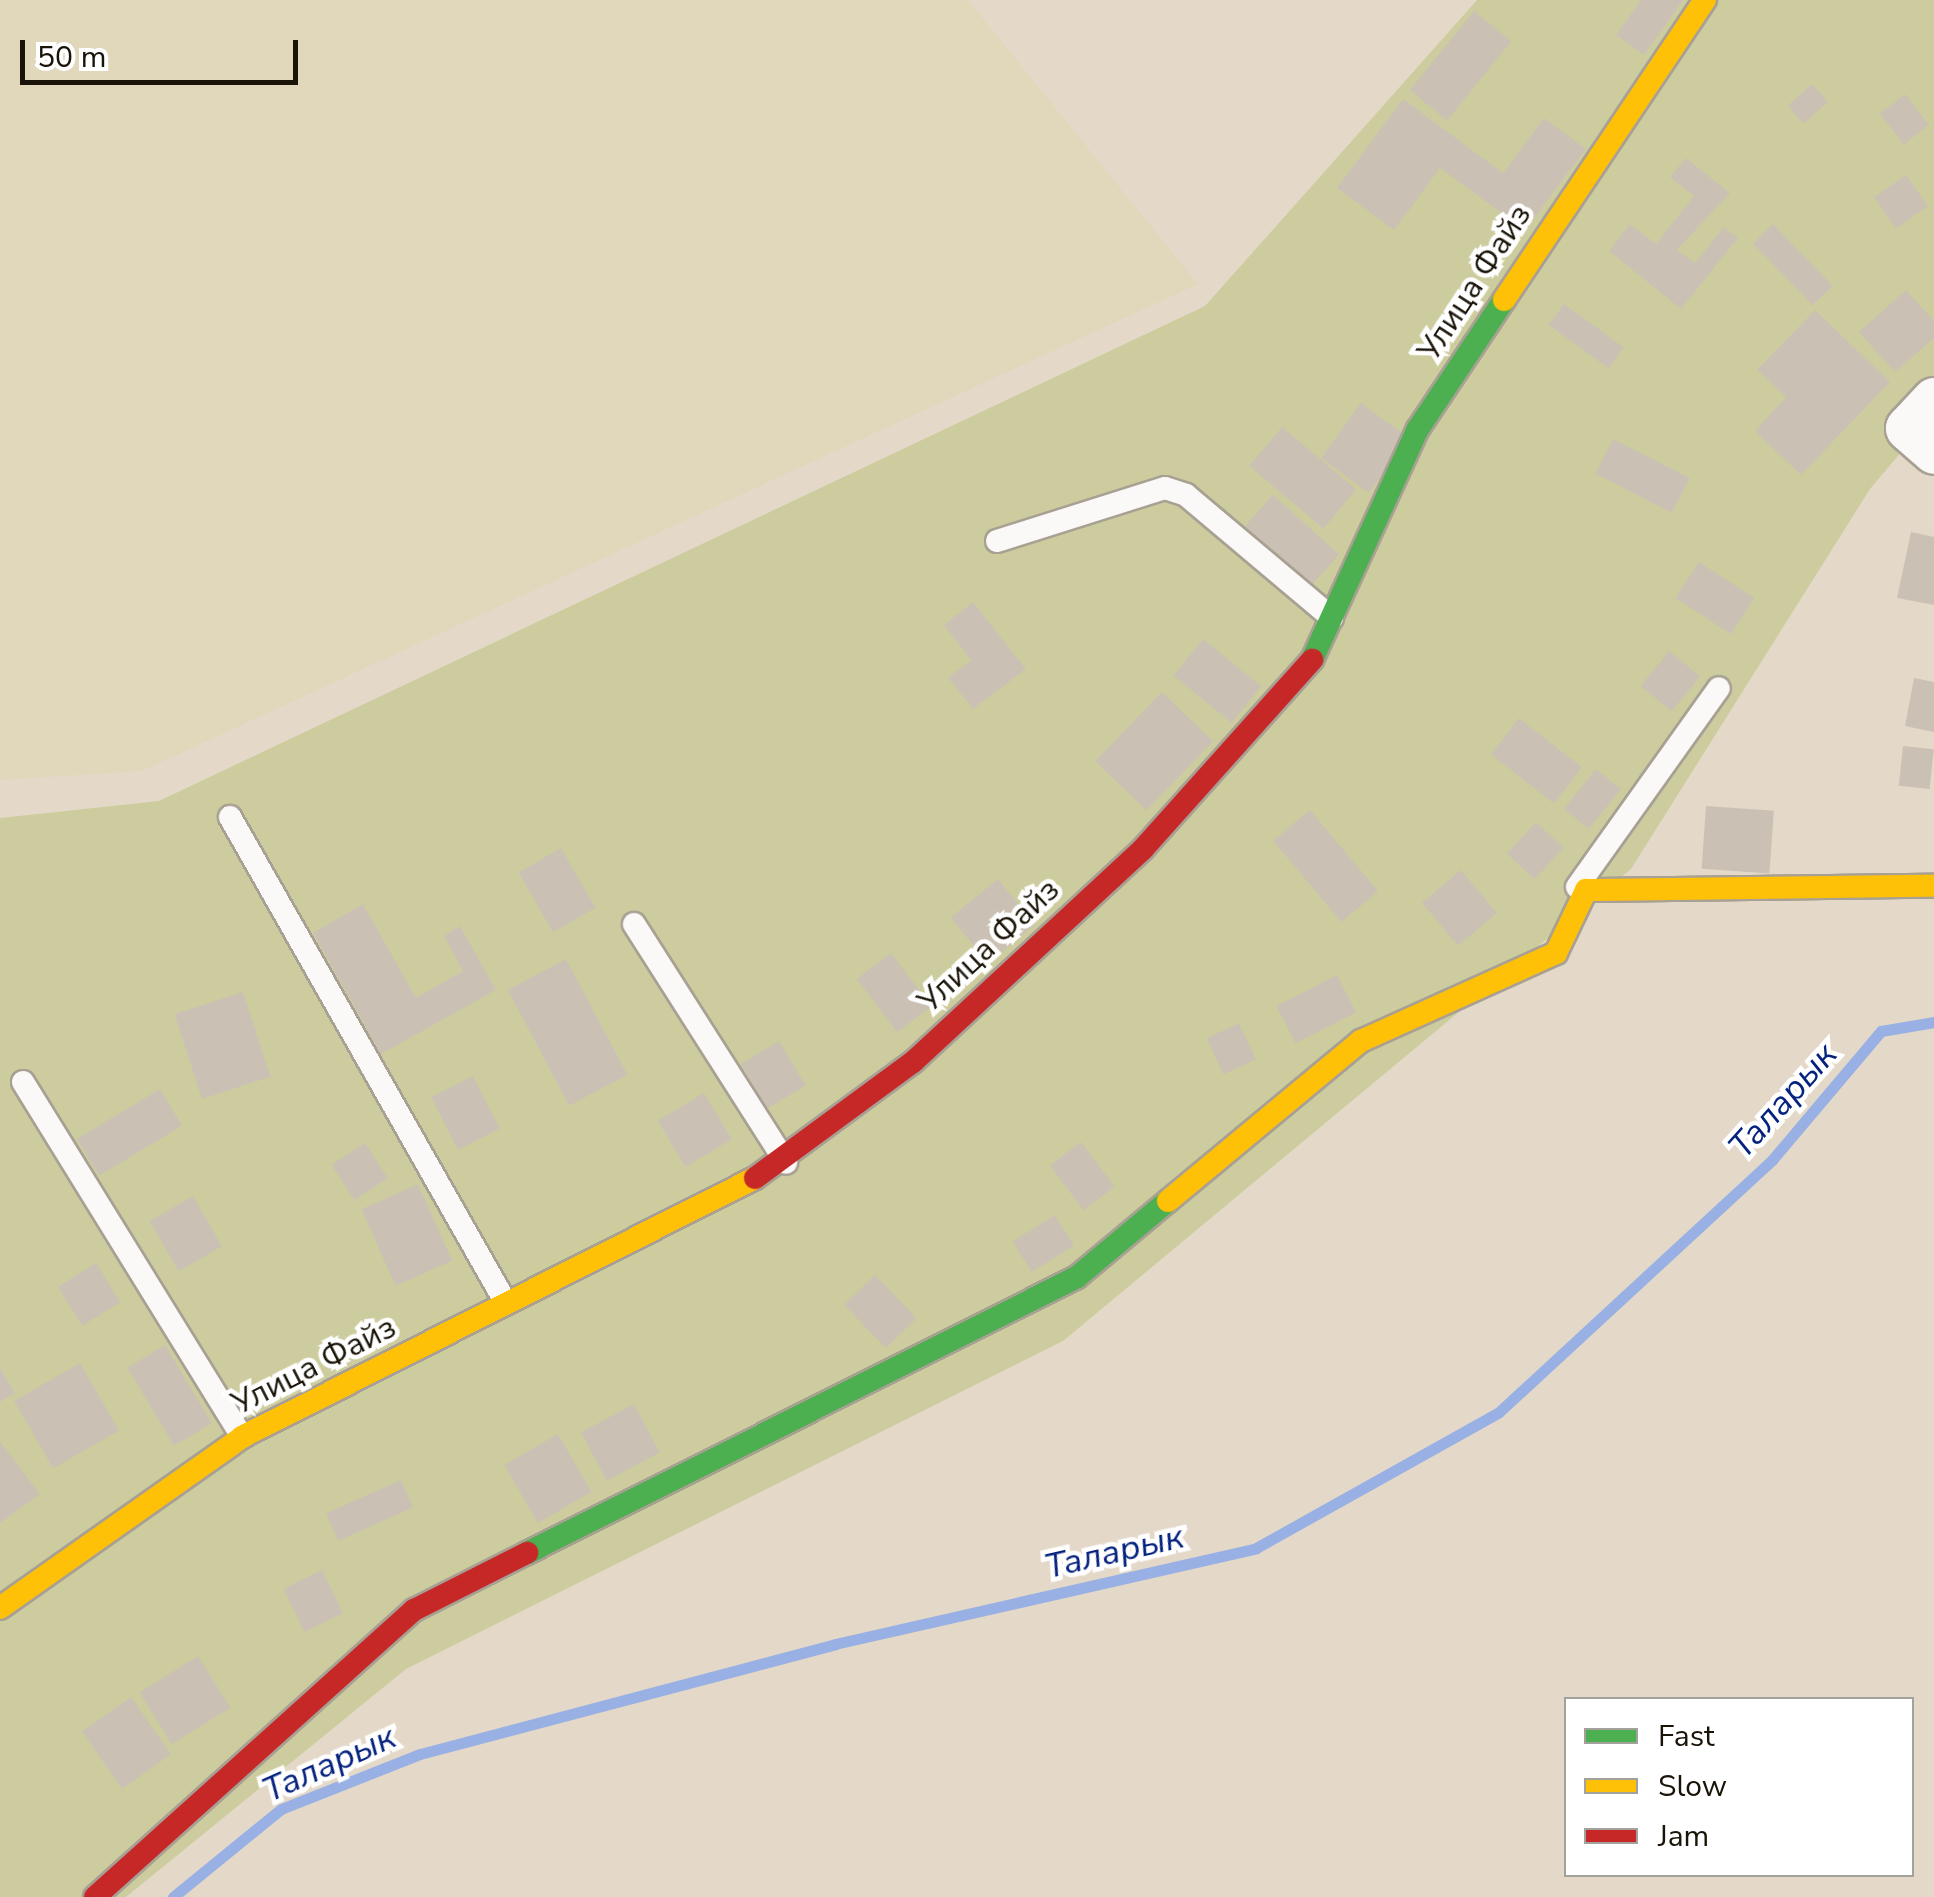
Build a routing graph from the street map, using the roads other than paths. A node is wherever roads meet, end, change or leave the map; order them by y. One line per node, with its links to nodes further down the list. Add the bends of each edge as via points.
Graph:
1 (1705, 0): 5 (street, Улица Файз, via 1418,429)
2 (1934, 400): 3 (street, via 1908,428)
3 (1934, 451)
4 (996, 541): 5 (lane, via 1165,488 1186,495)
5 (1332, 618): 12 (street, Улица Файз, via 1313,658 1143,848 913,1062)
6 (1719, 688): 10 (lane, via 1579,881)
7 (230, 816): 13 (lane)
8 (1934, 886): 10 (street, via 1586,890)
9 (634, 924): 12 (lane)
10 (1556, 952): 16 (street, via 1361,1041 1076,1277 414,1610)
11 (23, 1082): 14 (lane)
12 (786, 1163): 13 (street, Улица Файз)
13 (507, 1306): 14 (street, Улица Файз)
14 (242, 1437): 15 (street, Улица Файз)
15 (0, 1608)
16 (96, 1897)

